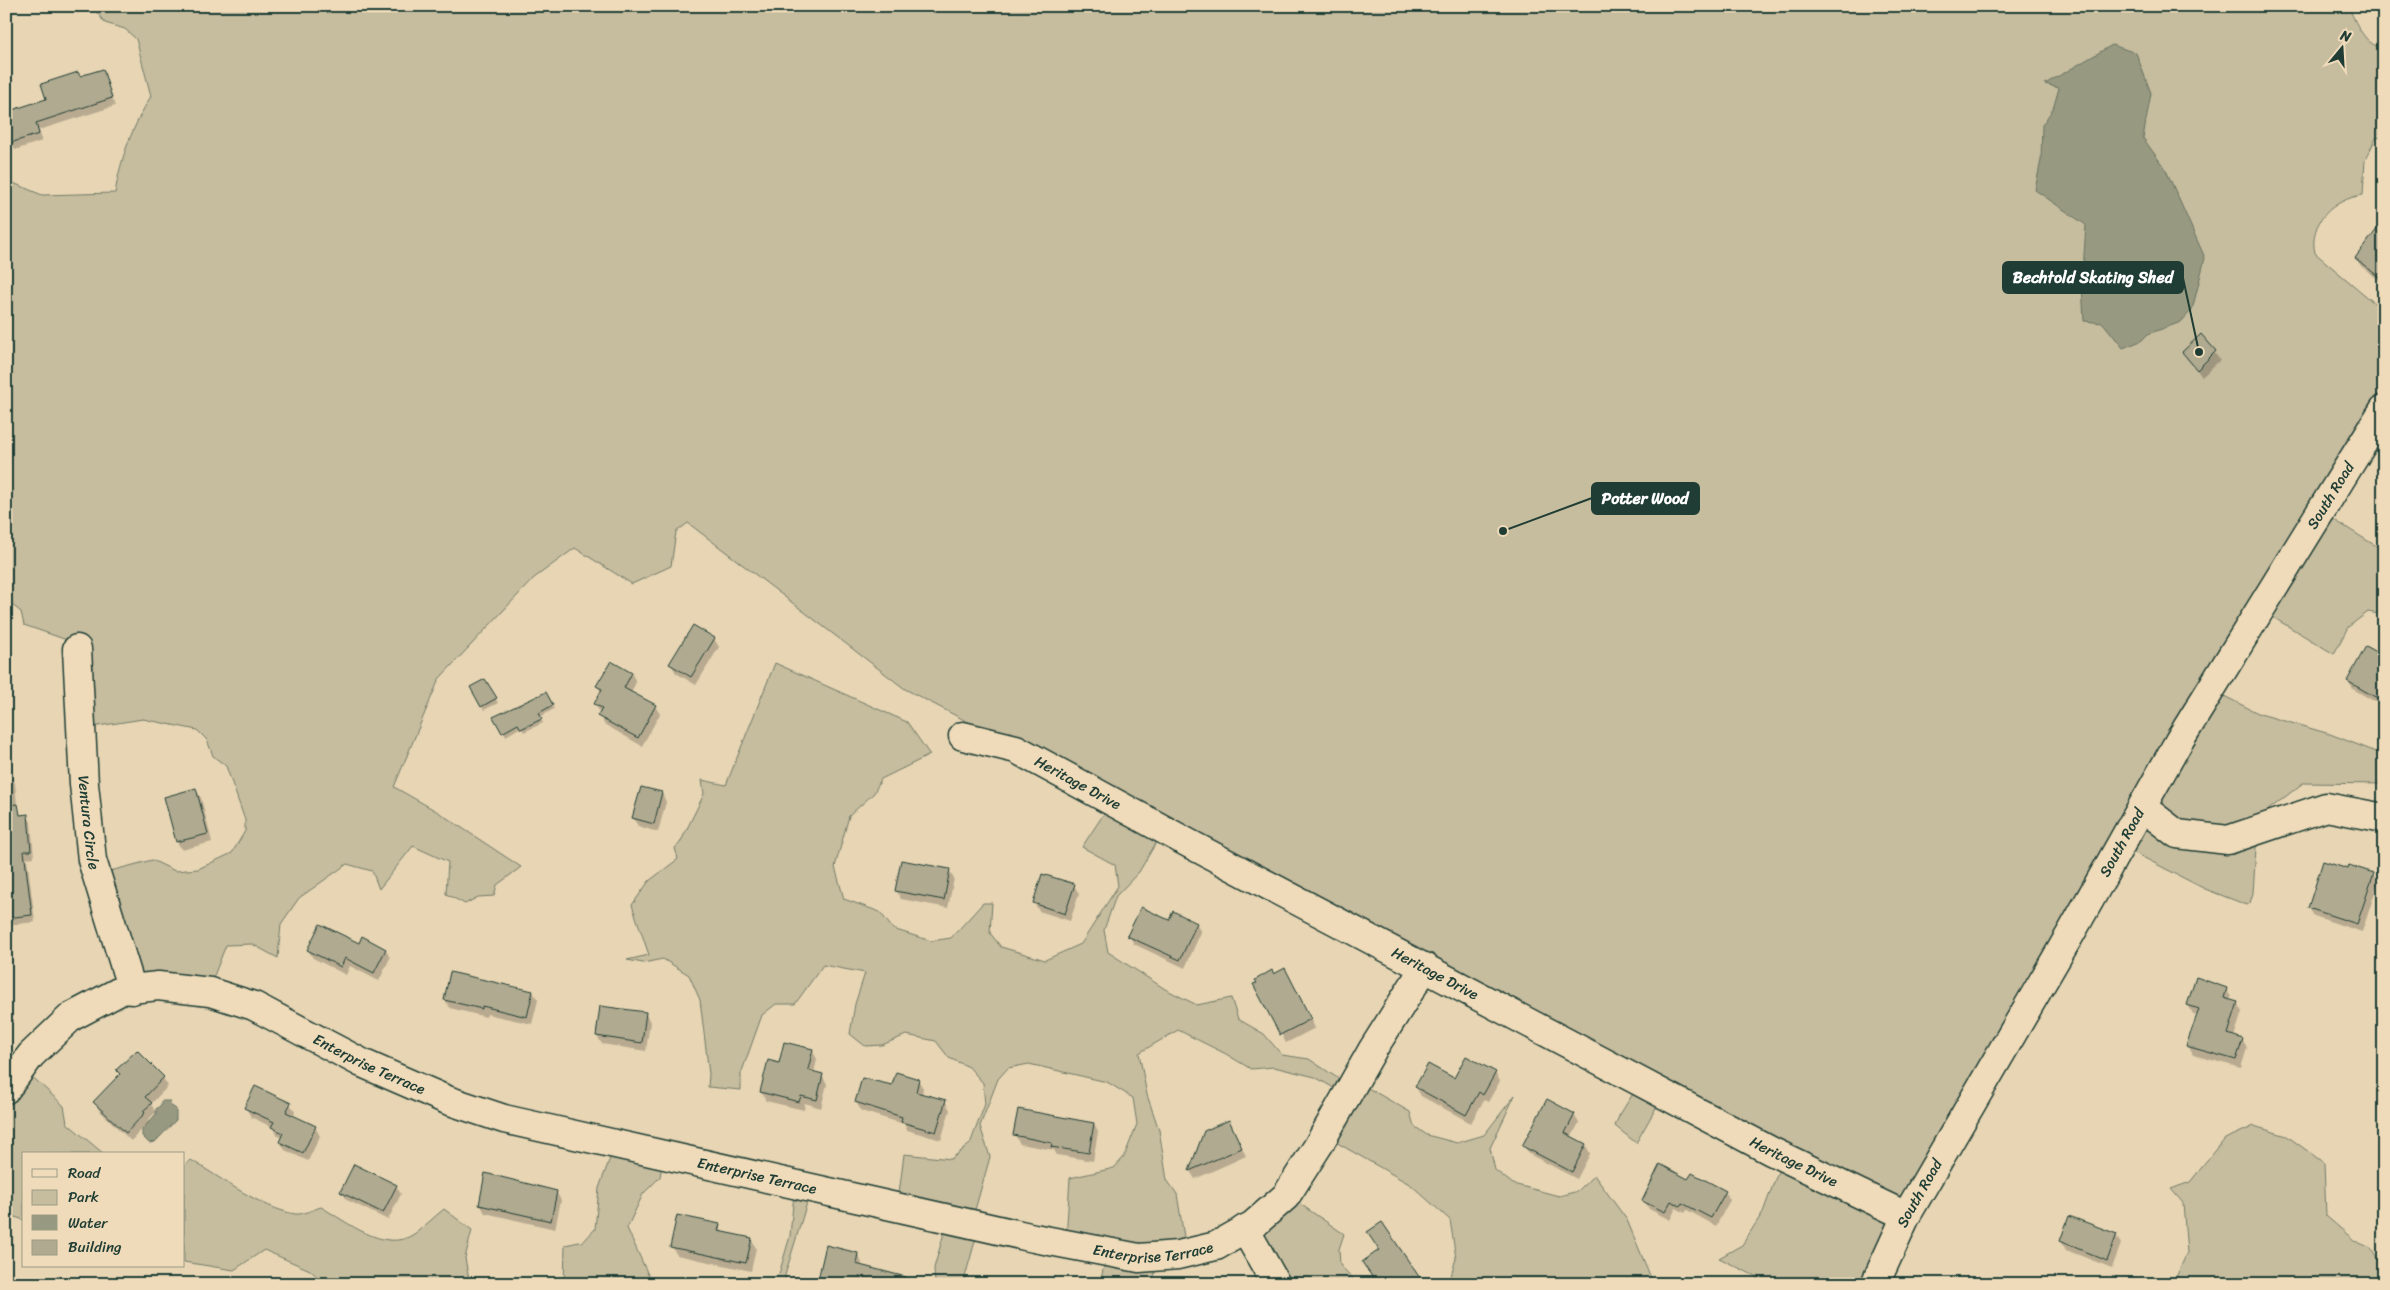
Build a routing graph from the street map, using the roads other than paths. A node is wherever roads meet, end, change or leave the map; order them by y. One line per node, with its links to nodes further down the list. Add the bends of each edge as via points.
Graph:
1 (2384, 409): 4 (street, South Road, via 2179,741)
2 (77, 648): 7 (street, Ventura Circle, via 84,784 92,860)
3 (963, 736): 6 (street, Heritage Drive, via 1016,749)
4 (2142, 807): 5 (street, via 2177,834 2228,840 2326,807); 9 (street, South Road)
5 (2384, 818)
6 (1425, 967): 9 (street, Heritage Drive, via 1762,1146); 10 (street, Enterprise Terrace, via 1286,1196)
7 (132, 990): 8 (street, Enterprise Terrace, via 122,990 72,1017 31,1055); 10 (street, Enterprise Terrace, via 158,986 210,992 254,1006 362,1063 448,1100 504,1119 1034,1238 1139,1258 1178,1255 1216,1246)
8 (6, 1089)
9 (1906, 1216): 12 (street, South Road)
10 (1245, 1229): 11 (street)
11 (1276, 1284)
12 (1875, 1284)

